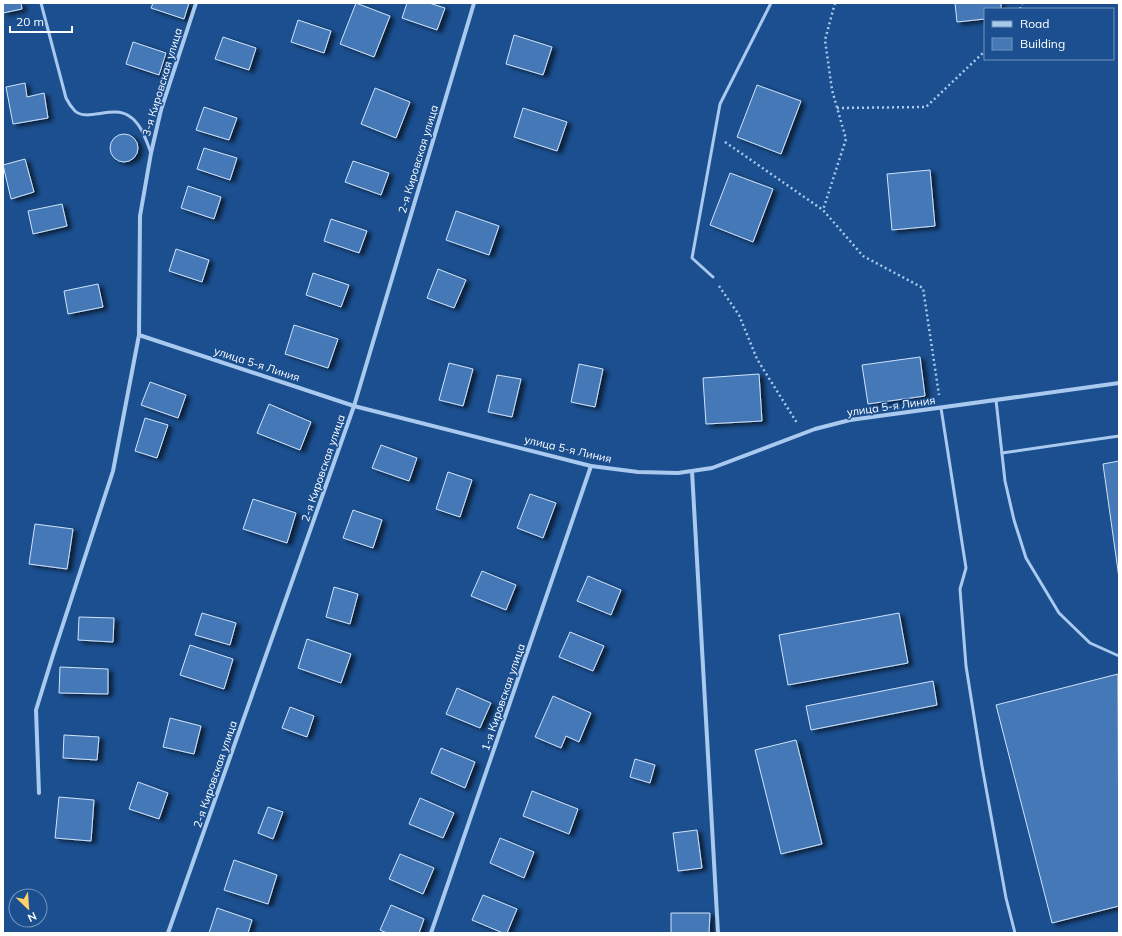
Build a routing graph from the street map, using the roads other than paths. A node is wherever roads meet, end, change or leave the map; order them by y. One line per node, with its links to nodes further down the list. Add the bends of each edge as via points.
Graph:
1 (41, 3): 5 (lane, via 66,98 75,111 90,115 117,111 130,116 140,128)
2 (196, 3): 5 (street, 3-я Кировская улица, via 161,110)
3 (474, 3): 10 (street, 2-я Кировская улица)
4 (771, 3): 6 (lane, via 720,104 692,258)
5 (151, 153): 7 (street, 3-я Кировская улица, via 140,216)
6 (713, 277)
7 (139, 335): 10 (street, улица 5-я Линия); 17 (street, 3-я Кировская улица, via 113,471 36,710)
8 (1119, 383): 9 (street, улица 5-я Линия)
9 (996, 400): 11 (street, улица 5-я Линия); 13 (lane)
10 (354, 406): 14 (street, улица 5-я Линия); 18 (street, 2-я Кировская улица)
11 (941, 408): 15 (street, улица 5-я Линия, via 850,420 815,429 712,468); 21 (lane, via 966,568 960,589 966,666 1006,898)
12 (1119, 436): 13 (lane)
13 (1002, 453): 16 (lane, via 1014,520 1026,558 1059,613 1090,643)
14 (591, 466): 15 (street, улица 5-я Линия, via 638,472); 19 (street, 1-я Кировская улица)
15 (692, 471): 20 (street)
16 (1119, 656)
17 (39, 793)
18 (168, 933)
19 (431, 933)
20 (718, 933)
21 (1015, 933)

